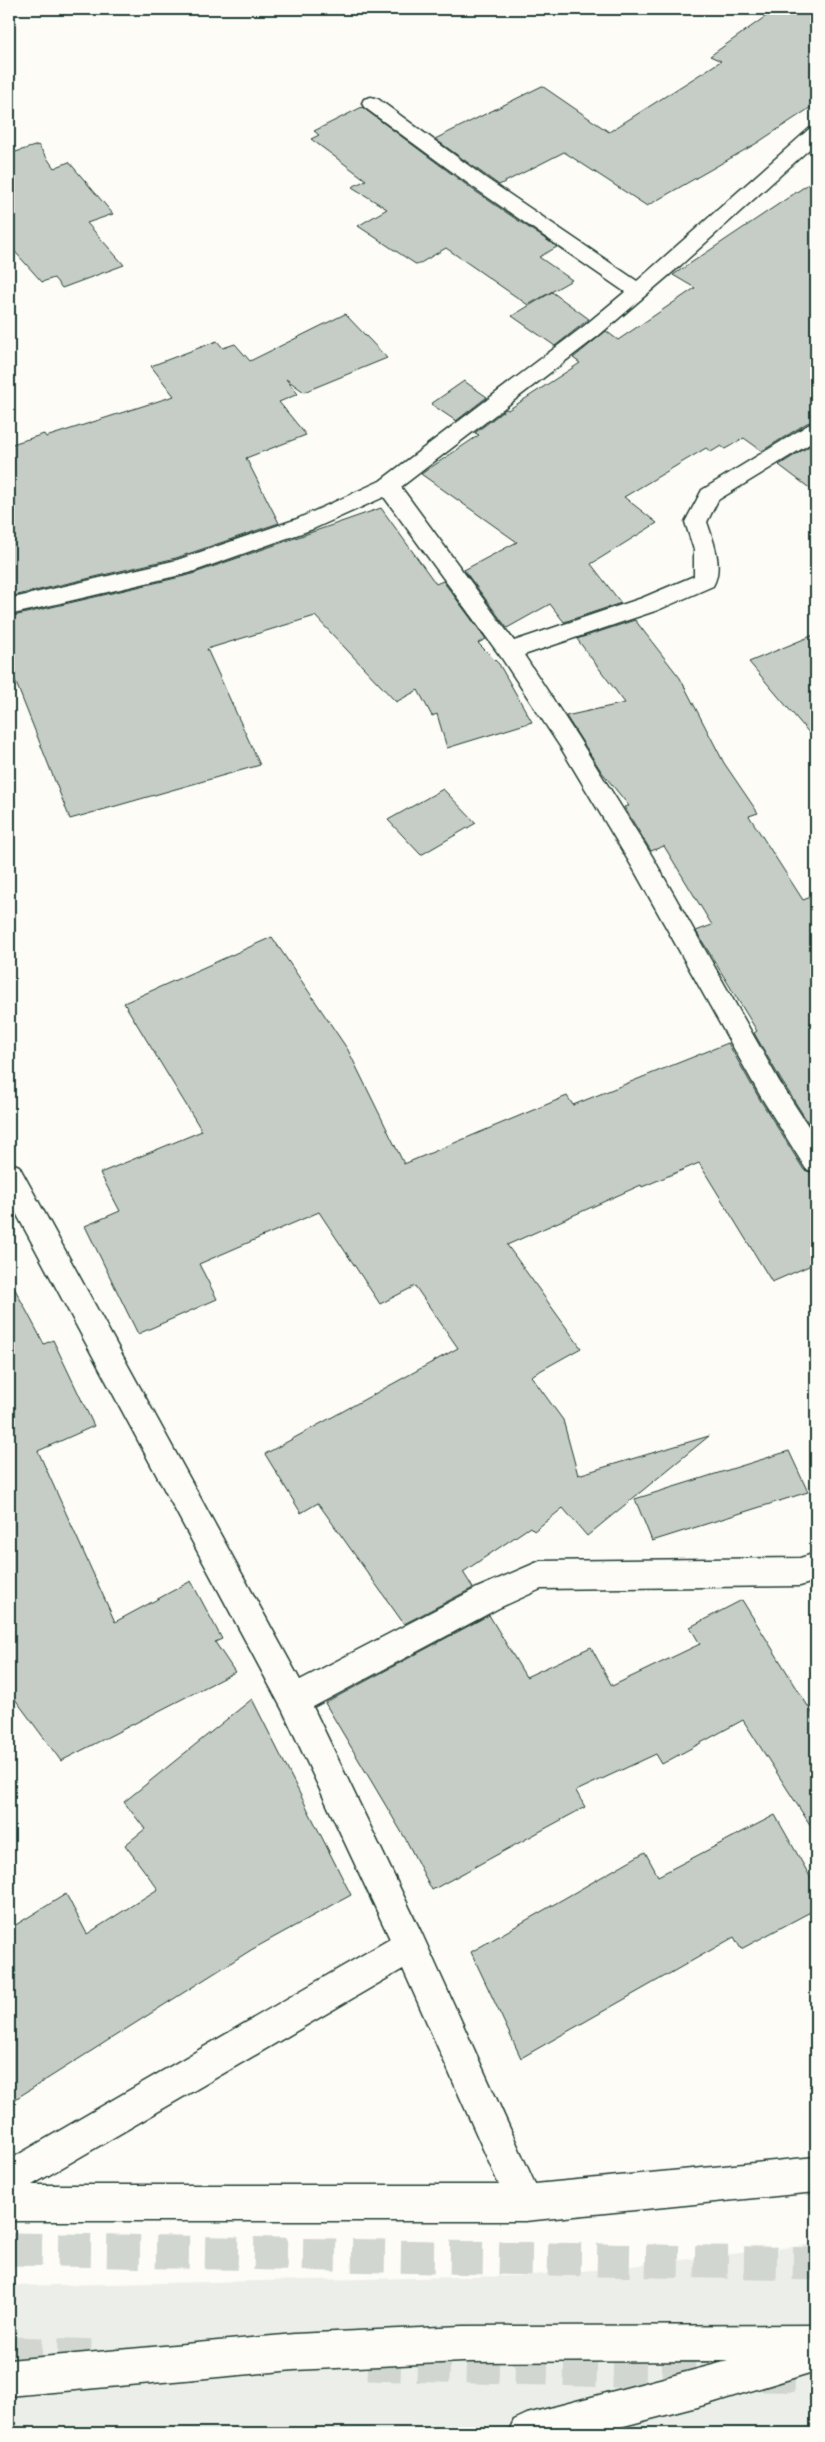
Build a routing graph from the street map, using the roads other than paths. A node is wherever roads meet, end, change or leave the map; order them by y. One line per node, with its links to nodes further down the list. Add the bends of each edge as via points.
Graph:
1 (371, 103): 3 (street, via 480,183)
2 (816, 133): 3 (street)
3 (638, 291): 5 (street, via 591,331)
4 (816, 430): 7 (street, via 710,495 696,522 705,550 705,580 650,604)
5 (388, 486): 6 (street, via 305,524 181,567); 7 (street)
6 (9, 607)
7 (509, 651): 8 (street, via 643,862 770,1089)
8 (816, 1161)
9 (9, 1174): 11 (street)
10 (816, 1567): 11 (street, via 800,1572 540,1575 488,1598)
11 (294, 1700): 12 (street)
12 (410, 1946): 14 (street); 16 (street)
13 (816, 2175): 16 (street)
14 (9, 2179)
15 (9, 2204): 16 (street)
16 (525, 2204)
17 (816, 2343): 19 (street, via 462,2344 284,2353)
18 (816, 2353): 20 (street, via 708,2386)
19 (9, 2378)
20 (527, 2433)

